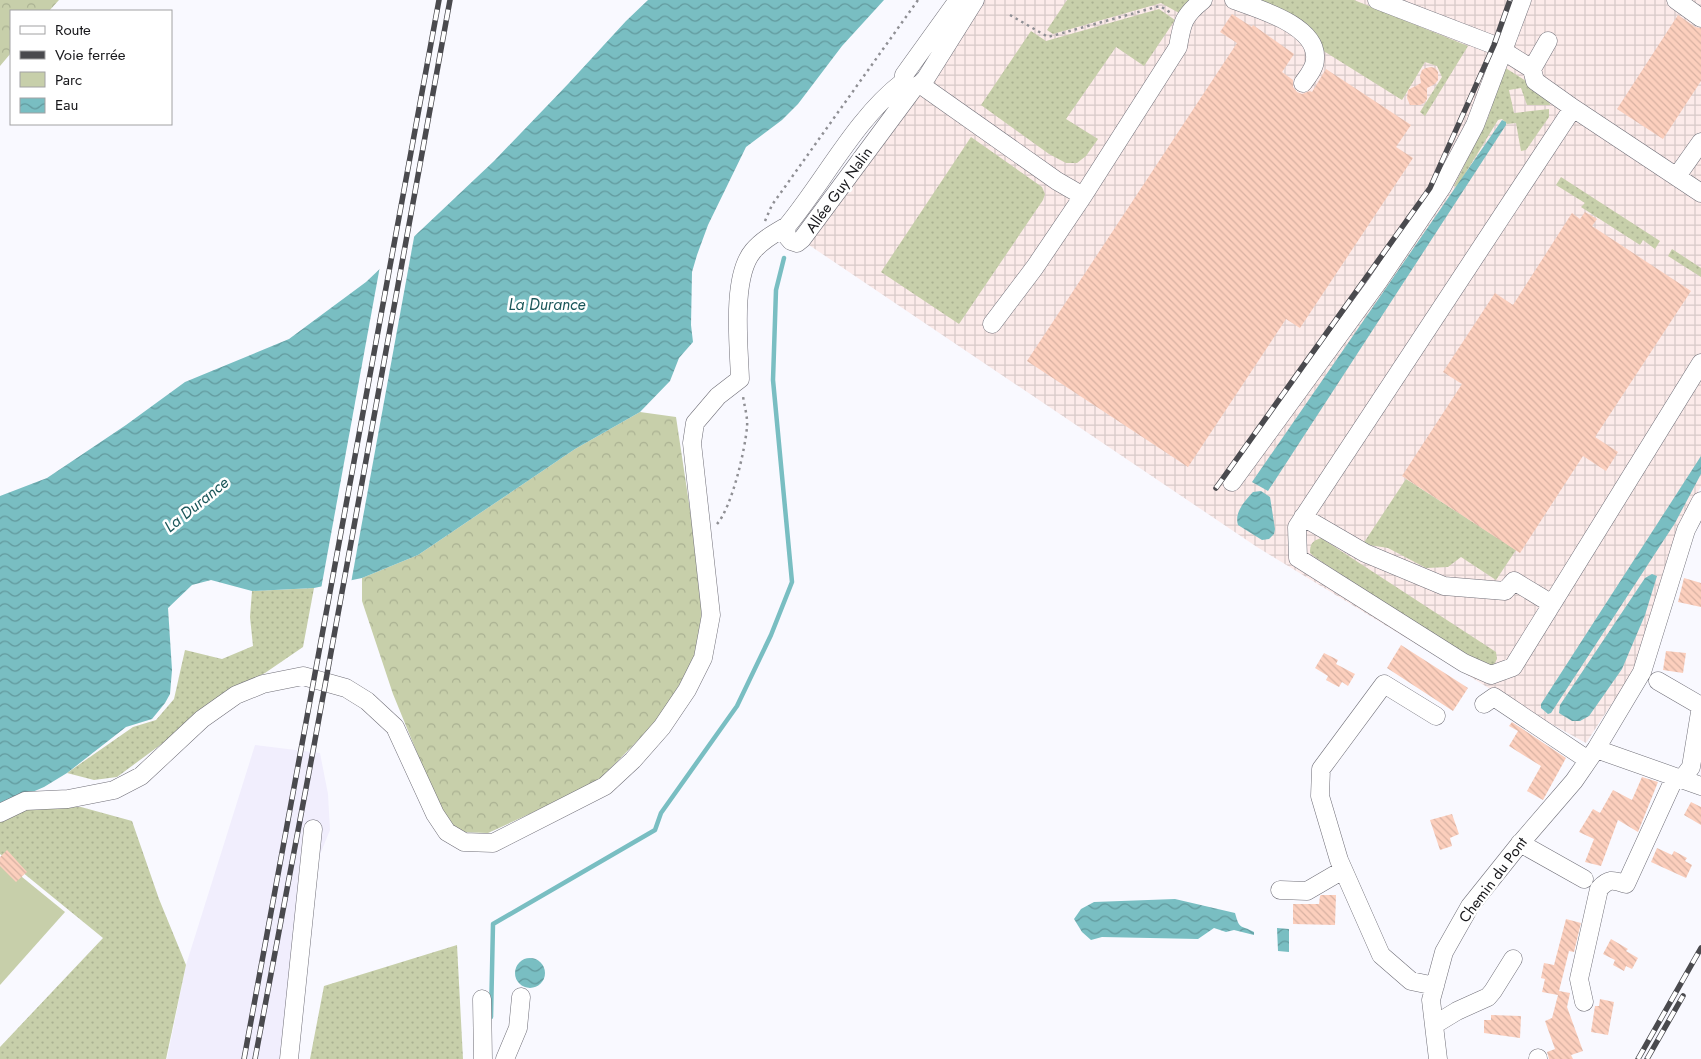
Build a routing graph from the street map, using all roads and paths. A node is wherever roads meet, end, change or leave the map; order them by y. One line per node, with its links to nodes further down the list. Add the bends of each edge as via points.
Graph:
1 (918, 0): 22 (path, via 772,205)
2 (958, 0): 16 (street, Allée Guy Nalin, via 904,75)
3 (975, 0): 16 (street, Allée Guy Nalin)
4 (1203, 0): 11 (street)
5 (1234, 0): 15 (street, via 1284,21 1309,37 1316,58)
6 (1378, 0): 13 (street)
7 (1522, 0): 13 (street)
8 (1679, 1): 10 (street)
9 (1010, 14): 11 (path, via 1048,37 1160,6)
10 (1701, 18)
11 (1183, 21): 21 (street, via 1178,47)
12 (1548, 41): 14 (street)
13 (1503, 50): 14 (street); 26 (street, via 1476,125 1442,187 1378,282)
14 (1532, 69): 17 (street, via 1534,81)
15 (1303, 83)
16 (913, 85): 21 (street); 22 (street, Allée Guy Nalin, via 888,94 787,226)
17 (1573, 108): 19 (street); 28 (street)
18 (1701, 142): 19 (street)
19 (1677, 176): 20 (street)
20 (1701, 192)
21 (1083, 196): 23 (street)
22 (764, 234): 25 (street, Allée Guy Nalin, via 743,270 738,295)
23 (992, 324)
24 (1701, 363): 30 (street)
25 (740, 379): 29 (path, via 747,426 742,454 732,493 720,521); 29 (street, via 718,396 694,423 692,443)
26 (1232, 482)
27 (1701, 501): 34 (street, Chemin du Pont, via 1686,530 1642,672)
28 (1304, 517): 30 (street, via 1365,553 1444,586 1505,591 1514,581); 30 (street, via 1297,527 1298,558 1464,664 1490,675 1513,667)
29 (703, 541): 37 (street, via 711,615 703,658 687,690 662,727 605,786 493,843 464,842 446,832 395,728 367,701 346,688 303,676 263,684 236,695 202,719 142,776 114,790 68,799 25,801)
30 (1552, 604)
31 (1658, 681): 35 (street, via 1701,706 1691,768)
32 (1484, 704): 34 (street, via 1494,698)
33 (1436, 716): 40 (street, via 1384,684 1321,769 1320,796)
34 (1592, 755): 35 (street); 39 (street, Chemin du Pont, via 1574,781)
35 (1678, 778): 36 (street); 47 (street, via 1626,884 1613,880 1600,889 1579,979)
36 (1701, 786)
37 (0, 813)
38 (313, 829): 49 (street)
39 (1520, 843): 41 (street); 44 (street, Chemin du Pont, via 1470,906 1444,952)
40 (1343, 870): 42 (street, via 1307,891); 44 (street, via 1381,955 1411,981)
41 (1584, 879)
42 (1280, 890)
43 (1513, 959): 48 (street, via 1488,997)
44 (1435, 986): 48 (street, Chemin du Pont, via 1432,1000)
45 (521, 997): 51 (street, via 518,1028)
46 (482, 999): 50 (street)
47 (1584, 1002)
48 (1434, 1025): 52 (street, Chemin du Pont)
49 (289, 1059)
50 (483, 1059)
51 (505, 1059)
52 (1438, 1059)

